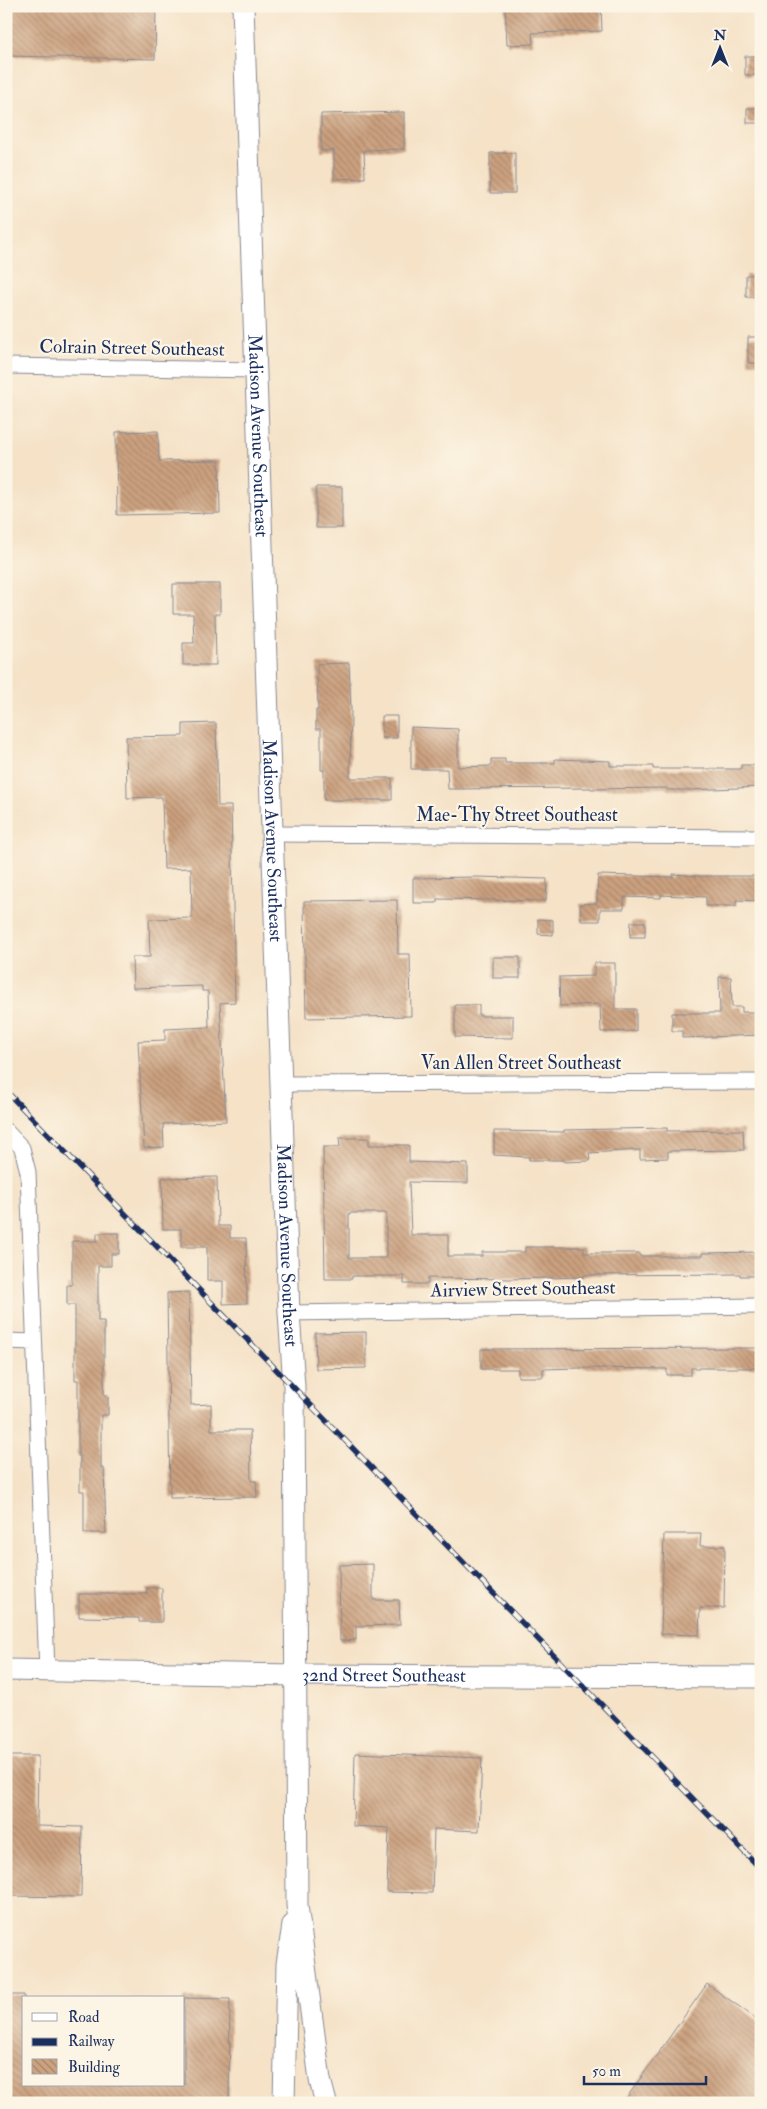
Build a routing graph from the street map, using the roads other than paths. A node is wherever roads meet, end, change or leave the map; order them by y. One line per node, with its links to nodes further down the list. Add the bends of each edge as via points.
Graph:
1 (243, 6): 3 (street, Madison Avenue Southeast)
2 (6, 366): 3 (street, Colrain Street Southeast)
3 (257, 370): 4 (street, Madison Avenue Southeast)
4 (273, 834): 5 (street, Mae-Thy Street Southeast); 7 (street, Madison Avenue Southeast)
5 (761, 837)
6 (761, 1082): 7 (street, Van Allen Street Southeast)
7 (281, 1084): 10 (street, Madison Avenue Southeast)
8 (6, 1130): 12 (street, via 22,1148 28,1172)
9 (758, 1306): 10 (street, Airview Street Southeast)
10 (289, 1313): 15 (street, Madison Avenue Southeast, via 294,1386)
11 (6, 1341): 12 (street)
12 (34, 1342): 14 (street)
13 (6, 1670): 14 (street, 32nd Street Southeast)
14 (47, 1671): 15 (street, 32nd Street Southeast)
15 (297, 1674): 16 (street, 32nd Street Southeast); 17 (street, Madison Avenue Southeast)
16 (761, 1677)
17 (297, 1905): 18 (street, via 287,1964); 19 (street, via 320,2080)
18 (284, 2103)
19 (326, 2103)

